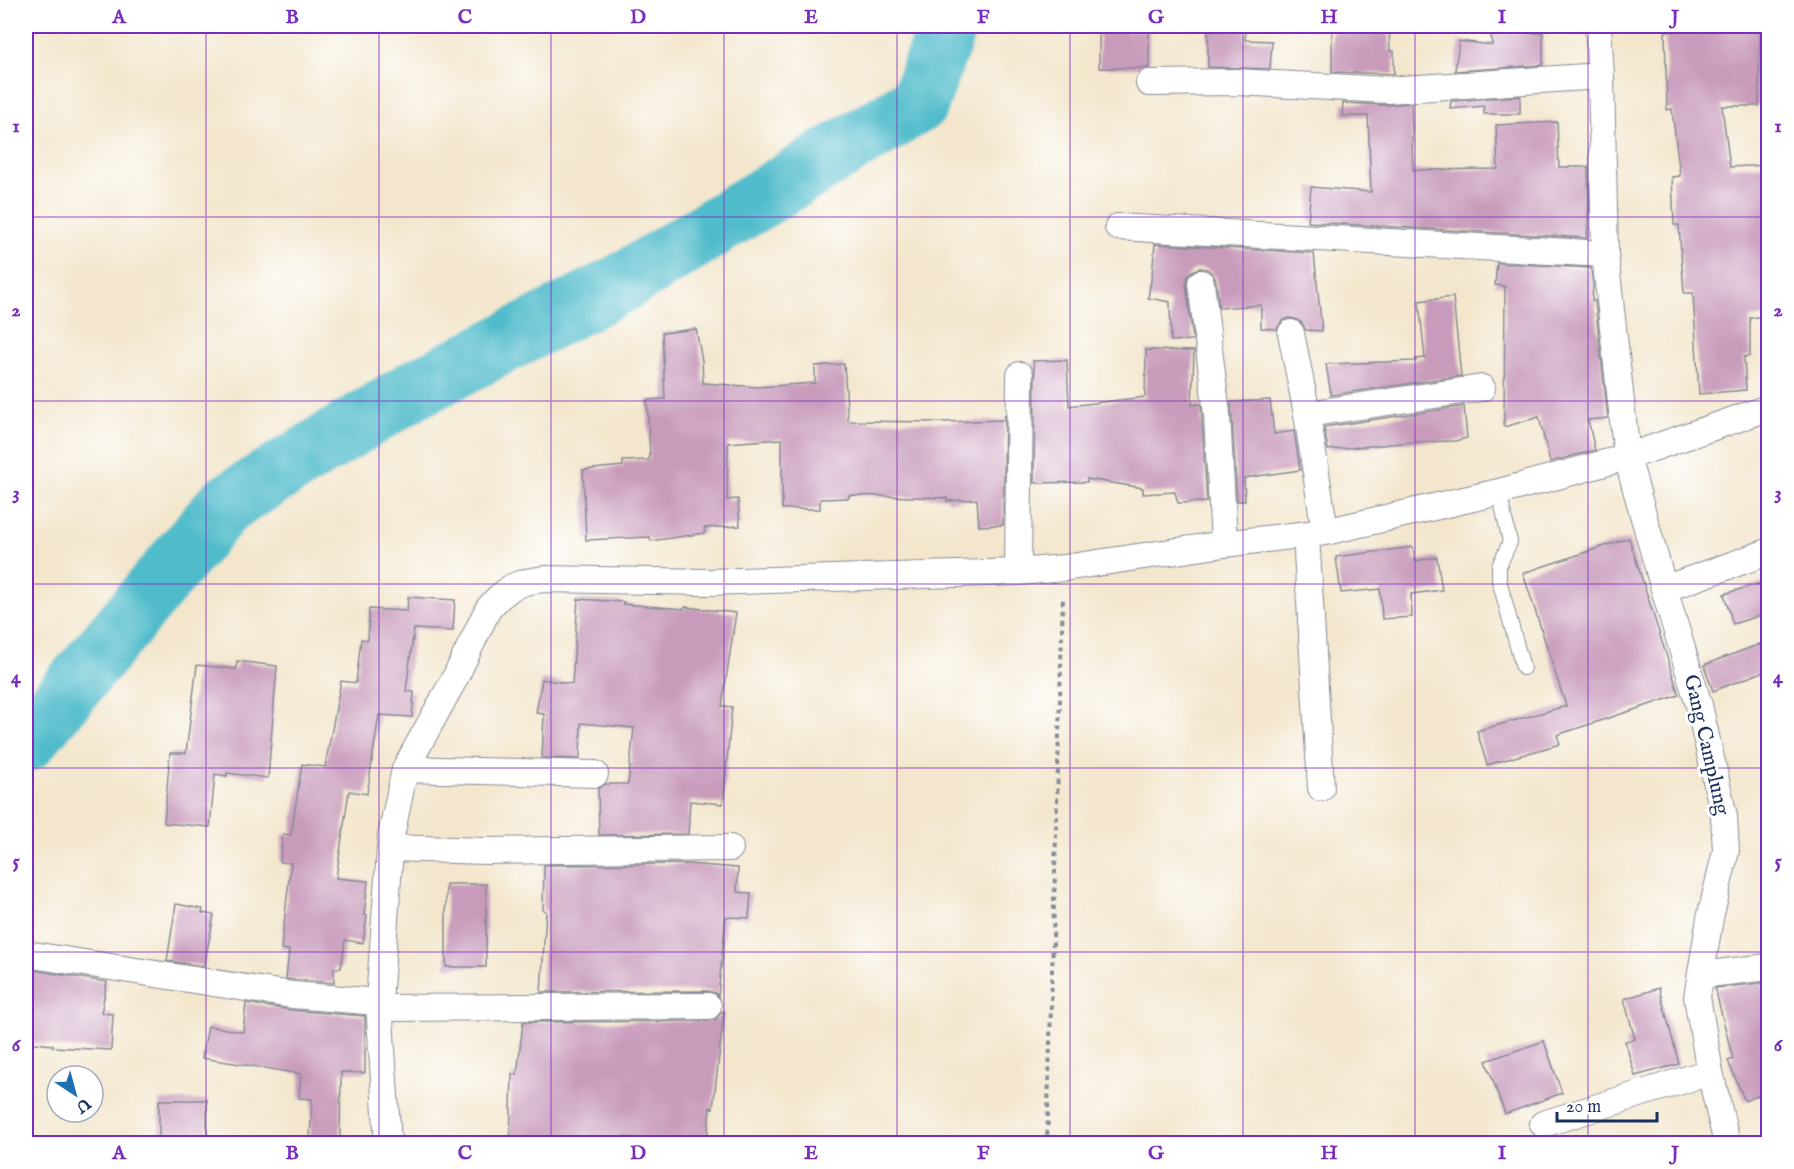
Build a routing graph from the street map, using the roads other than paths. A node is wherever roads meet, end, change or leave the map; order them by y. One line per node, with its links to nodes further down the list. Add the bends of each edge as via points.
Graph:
1 (1598, 26): 2 (street, Gang Camplung)
2 (1601, 76): 3 (street, via 1387,90 1237,82); 5 (street, Gang Camplung)
3 (1149, 83)
4 (1118, 227): 5 (street)
5 (1605, 254): 12 (street, Gang Camplung)
6 (1201, 283): 15 (street, via 1217,414)
7 (1291, 333): 11 (street)
8 (1020, 375): 17 (street)
9 (1482, 388): 11 (street)
10 (1768, 408): 12 (street)
11 (1307, 414): 14 (street)
12 (1627, 457): 13 (street); 18 (street, Gang Camplung)
13 (1499, 492): 14 (street); 19 (lane, via 1510,542 1499,566 1499,580)
14 (1315, 534): 15 (street); 22 (street)
15 (1224, 544): 17 (street)
16 (1768, 552): 18 (street)
17 (1018, 572): 20 (street, via 708,582 525,582 505,592 488,609)
18 (1664, 589): 27 (street, Gang Camplung, via 1699,705 1724,816 1726,851)
19 (1523, 668)
20 (405, 769): 21 (street); 23 (street)
21 (595, 774)
22 (1321, 788)
23 (390, 848): 24 (street); 28 (street)
24 (730, 848)
25 (26, 954): 28 (street)
26 (1768, 968): 27 (street)
27 (1701, 975): 30 (street, Gang Camplung, via 1697,997)
28 (379, 1005): 29 (street); 32 (street)
29 (708, 1006)
30 (1710, 1072): 31 (street); 33 (street, Gang Camplung)
31 (1543, 1124)
32 (388, 1143)
33 (1727, 1143)

